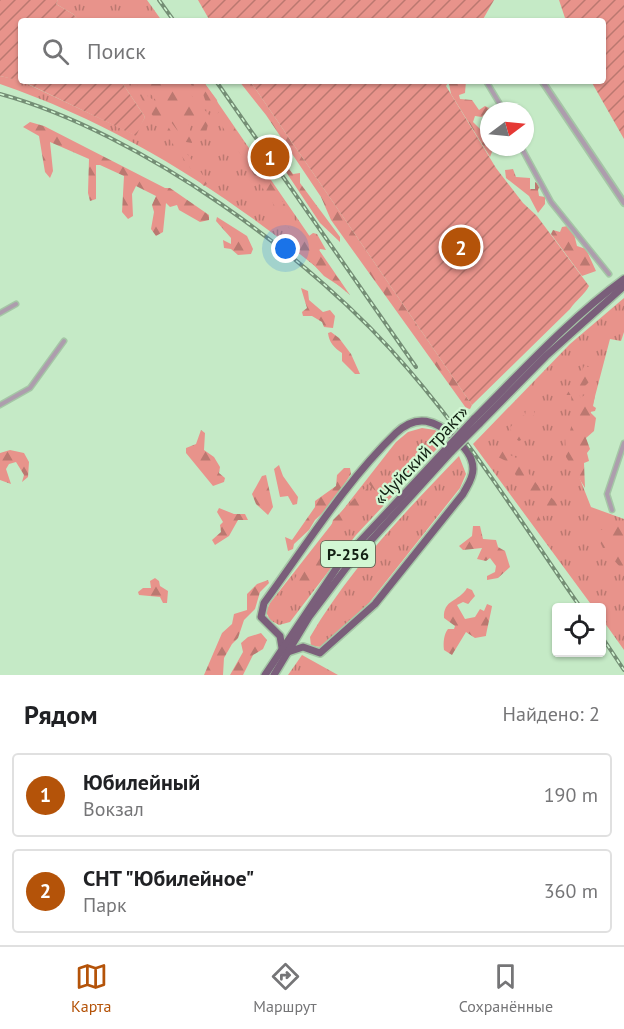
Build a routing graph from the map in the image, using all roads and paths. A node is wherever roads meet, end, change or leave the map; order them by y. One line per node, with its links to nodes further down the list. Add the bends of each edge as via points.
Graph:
1 (488, 84): 3 (street)
2 (544, 84): 5 (street)
3 (499, 102)
4 (526, 156): 6 (street, via 552,202)
5 (624, 203)
6 (609, 274)
7 (624, 279): 13 (highway, «Чуйский тракт» / Р-256, via 541,351)
8 (624, 286): 13 (highway, «Чуйский тракт» / Р-256)
9 (16, 304): 10 (street)
10 (0, 314)
11 (64, 341): 12 (street, via 30,388)
12 (0, 405)
13 (477, 422): 16 (highway, «Чуйский тракт» / Р-256, bridge, via 346,568)
14 (624, 443): 15 (street, via 606,494)
15 (612, 510)
16 (299, 628): 17 (highway); 18 (highway); 19 (highway, «Чуйский тракт» / Р-256)
17 (274, 631): 18 (highway, via 261,618 264,603 359,474 409,423 422,420 439,425 466,449 471,460 472,477 463,494 375,604 323,652); 19 (highway)
18 (309, 649): 19 (highway)
19 (285, 650): 20 (highway, «Чуйский тракт» / Р-256); 21 (highway, «Чуйский тракт» / Р-256)
20 (265, 675)
21 (274, 675)

